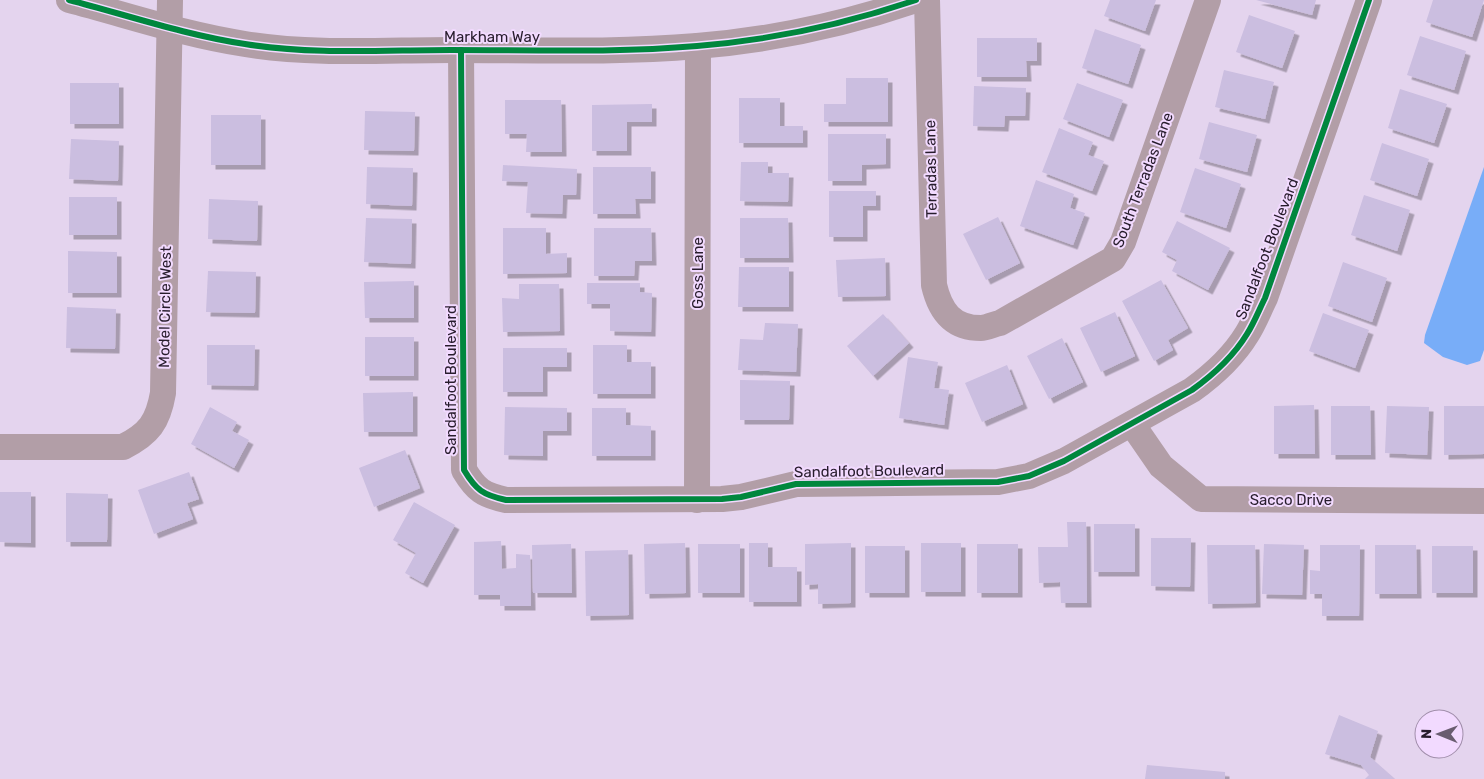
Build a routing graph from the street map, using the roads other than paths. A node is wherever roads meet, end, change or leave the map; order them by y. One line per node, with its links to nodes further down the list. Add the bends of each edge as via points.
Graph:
1 (69, 0): 7 (street, Markham Way)
2 (170, 0): 7 (street, Model Circle West)
3 (916, 0): 8 (street, Markham Way, via 842,22 770,37)
4 (927, 0): 10 (street, Terradas Lane, via 934,285 938,302 949,317)
5 (1208, 0): 10 (street, South Terradas Lane, via 1123,242 1112,258 1000,323 982,328)
6 (1369, 0): 11 (street, Sandalfoot Boulevard, via 1265,298 1248,334 1208,379)
7 (170, 27): 9 (street, Markham Way, via 246,44 303,50); 12 (street, Model Circle West, via 164,384 160,411 152,426 139,439 123,446)
8 (698, 46): 9 (street, Markham Way, via 623,50); 13 (street, Goss Lane)
9 (461, 50): 13 (street, Sandalfoot Boulevard, via 464,470 473,486 488,496 506,500)
10 (963, 325)
11 (1132, 424): 13 (street, Sandalfoot Boulevard, via 1064,461 1028,476 998,482 796,484 741,497); 14 (street, Sacco Drive, via 1161,466 1201,499)
12 (0, 448)
13 (697, 500)
14 (1484, 501)

